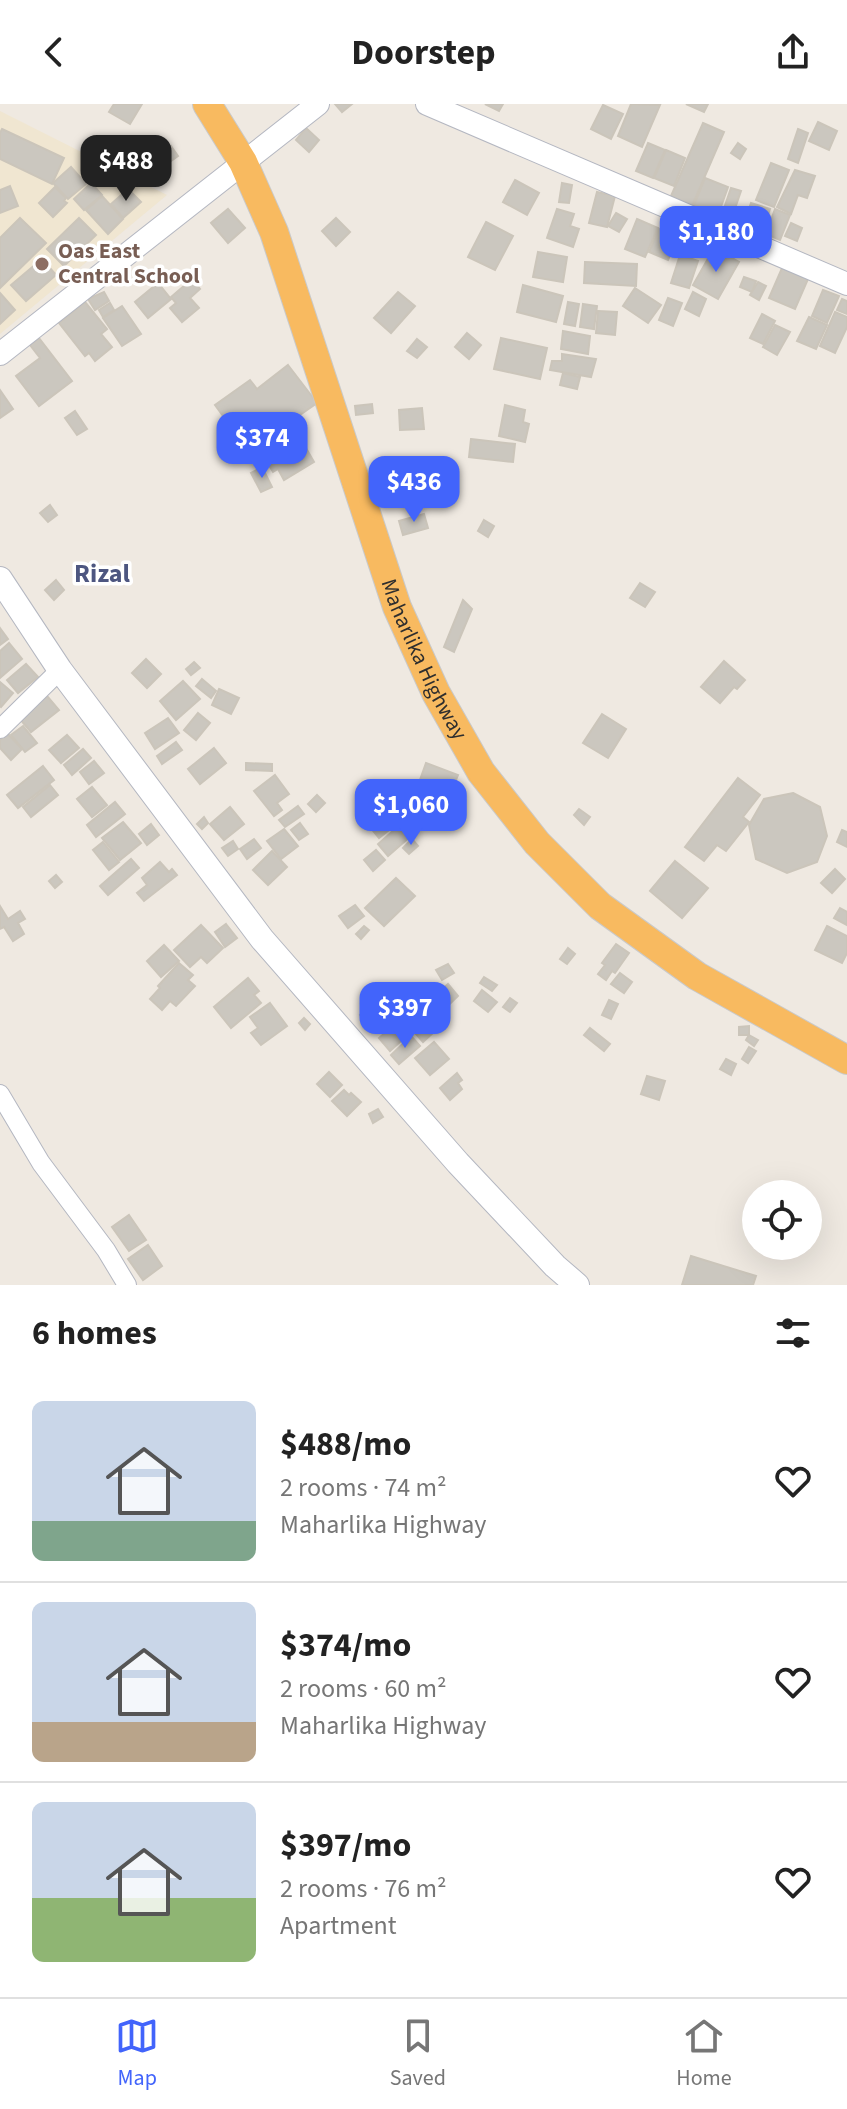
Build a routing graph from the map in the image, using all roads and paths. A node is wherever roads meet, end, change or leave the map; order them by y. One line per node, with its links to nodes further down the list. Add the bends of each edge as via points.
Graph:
1 (207, 104): 4 (highway, Maharlika Highway)
2 (318, 104): 4 (street)
3 (427, 104): 5 (street)
4 (243, 162): 6 (street); 10 (highway, Maharlika Highway, via 274,232 397,607 436,693 481,772 537,843 600,906 697,976)
5 (847, 284)
6 (0, 354)
7 (0, 579): 8 (main road)
8 (60, 670): 9 (street); 13 (main road, via 262,939 458,1163)
9 (0, 729)
10 (847, 1060)
11 (0, 1094): 12 (street, via 41,1163)
12 (127, 1285)
13 (577, 1285)

